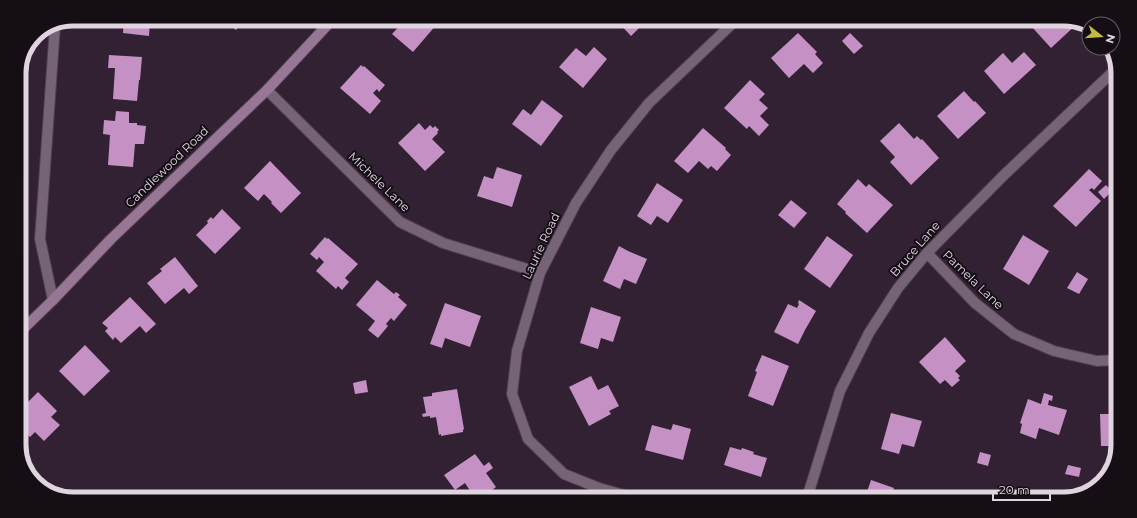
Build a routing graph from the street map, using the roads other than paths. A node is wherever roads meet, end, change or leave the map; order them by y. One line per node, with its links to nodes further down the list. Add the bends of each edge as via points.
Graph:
1 (326, 26): 5 (street, Candlewood Road)
2 (730, 26): 7 (street, Laurie Road, via 649,103 611,150 576,203)
3 (55, 30): 8 (street, via 40,239)
4 (1111, 74): 6 (street, Bruce Lane, via 1004,175)
5 (267, 90): 7 (street, Michele Lane, via 400,222 442,243); 8 (street, Candlewood Road, via 111,239)
6 (927, 253): 10 (street, Pamela Lane, via 975,303 1014,334 1054,351 1097,361); 12 (street, Bruce Lane, via 898,288 869,333 840,391)
7 (540, 273): 11 (street, Laurie Road, via 517,351 512,394 528,439 564,474)
8 (53, 300): 9 (street, Candlewood Road)
9 (26, 326)
10 (1111, 360)
11 (614, 492)
12 (809, 492)

